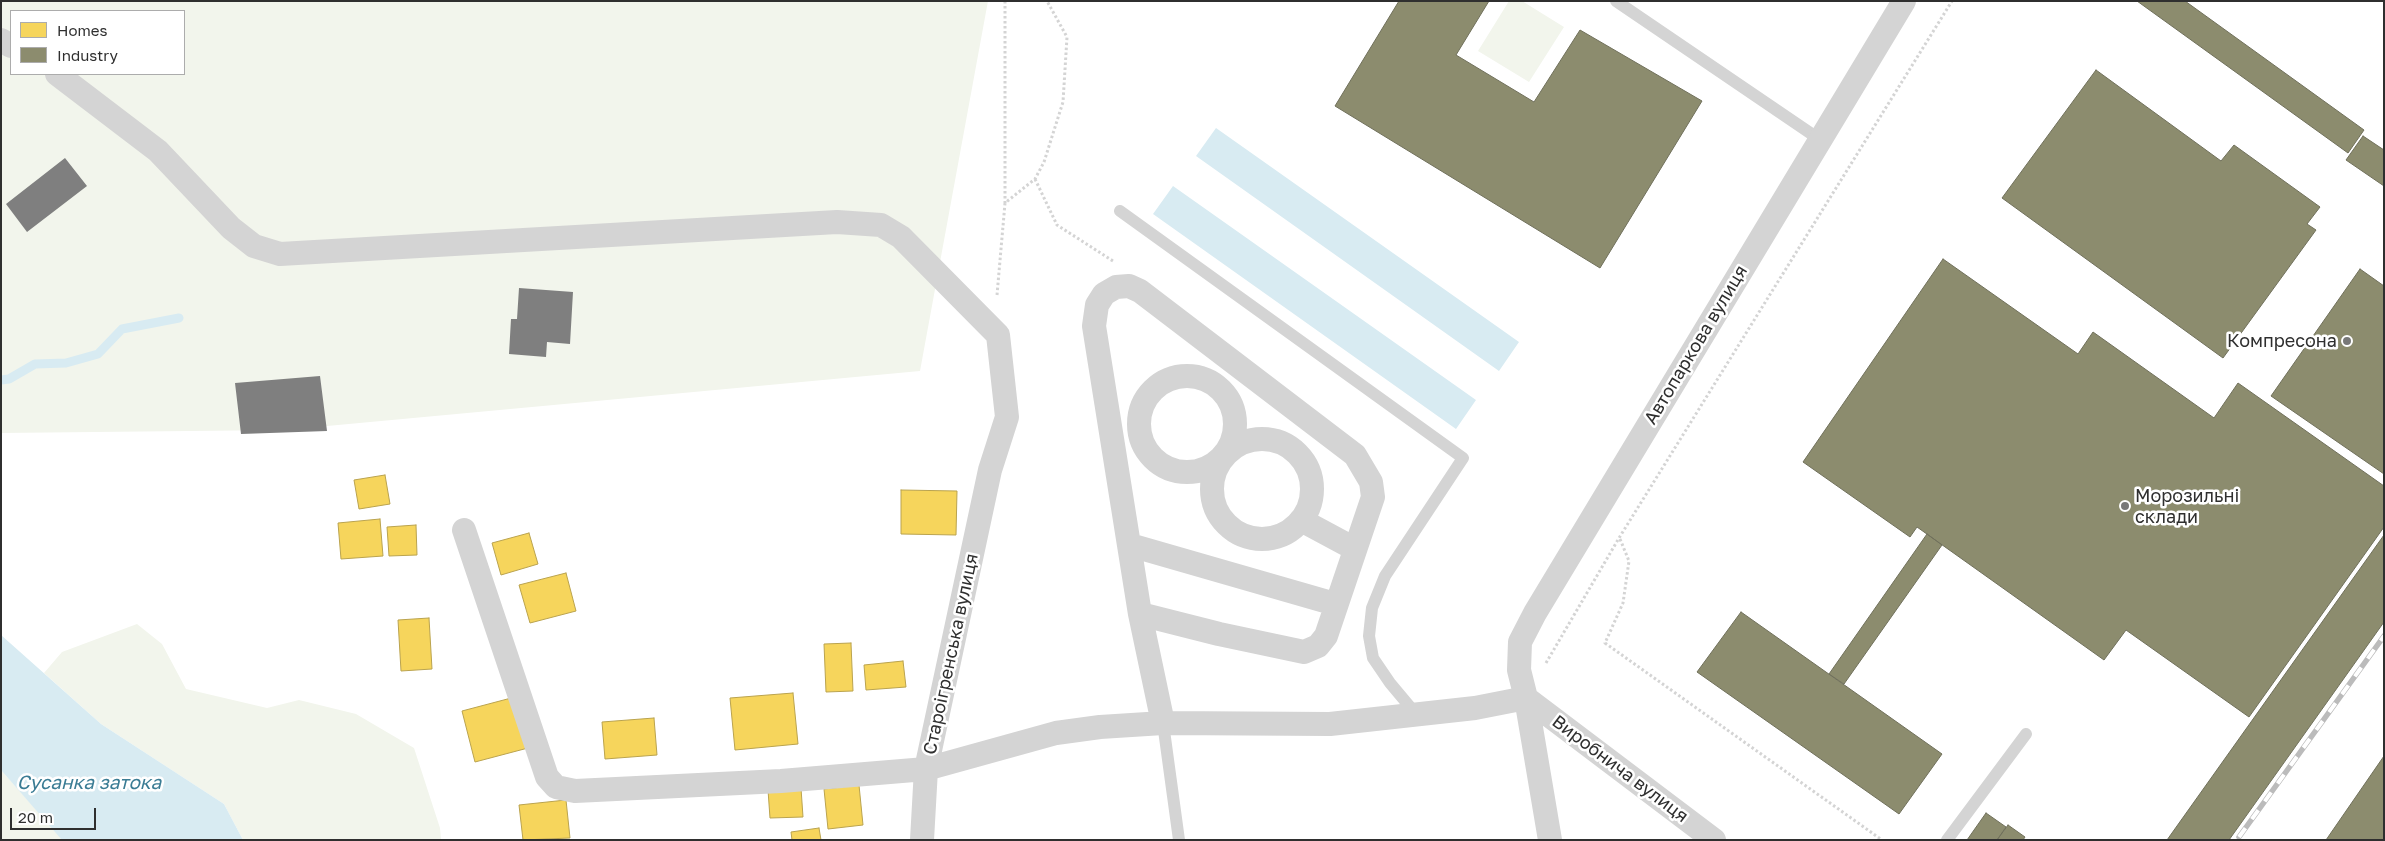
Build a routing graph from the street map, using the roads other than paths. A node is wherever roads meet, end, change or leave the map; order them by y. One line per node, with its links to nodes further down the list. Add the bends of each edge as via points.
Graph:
1 (1616, 1): 4 (lane)
2 (1904, 1): 4 (street, Автопаркова вулиця)
3 (58, 75): 17 (street, Староігренська вулиця, via 158,152 231,228 254,246 280,254 837,222 881,225 901,237 998,335 1007,417 990,470)
4 (1819, 139): 13 (street, Автопаркова вулиця, via 1534,613 1520,642 1519,670)
5 (1120, 211): 14 (lane, via 1463,458 1385,576 1372,608 1369,636 1373,658)
6 (1223, 457): 6 (street, via 1235,433 1232,406 1225,394 1208,381 1188,376 1174,377 1151,391 1141,409 1138,430 1149,455 1159,464 1185,473 1212,466); 7 (street, via 1233,447 1260,439 1274,440 1293,450 1307,467 1312,480 1312,494); 7 (street, via 1215,469 1212,498 1216,511 1236,532 1249,538 1277,537)
7 (1301, 520): 10 (street)
8 (464, 530): 17 (street, via 547,778 556,787 575,791)
9 (1130, 545): 10 (street, via 1094,326 1097,305 1104,294 1116,287 1129,286 1140,290 1355,456 1371,482 1373,497); 11 (street); 12 (street)
10 (1355, 549): 11 (street)
11 (1335, 604): 12 (street, via 1326,636 1318,646 1304,652)
12 (1140, 614): 15 (street)
13 (1526, 698): 14 (street, via 1475,708); 20 (street, Автопаркова вулиця); 21 (street, Виробнича вулиця)
14 (1416, 714): 15 (street, via 1330,724)
15 (1163, 722): 17 (street, via 1056,733); 19 (lane)
16 (2026, 734): 22 (lane)
17 (926, 769): 18 (street, Староігренська вулиця)
18 (922, 840)
19 (1180, 840)
20 (1550, 840)
21 (1714, 840)
22 (1948, 840)

